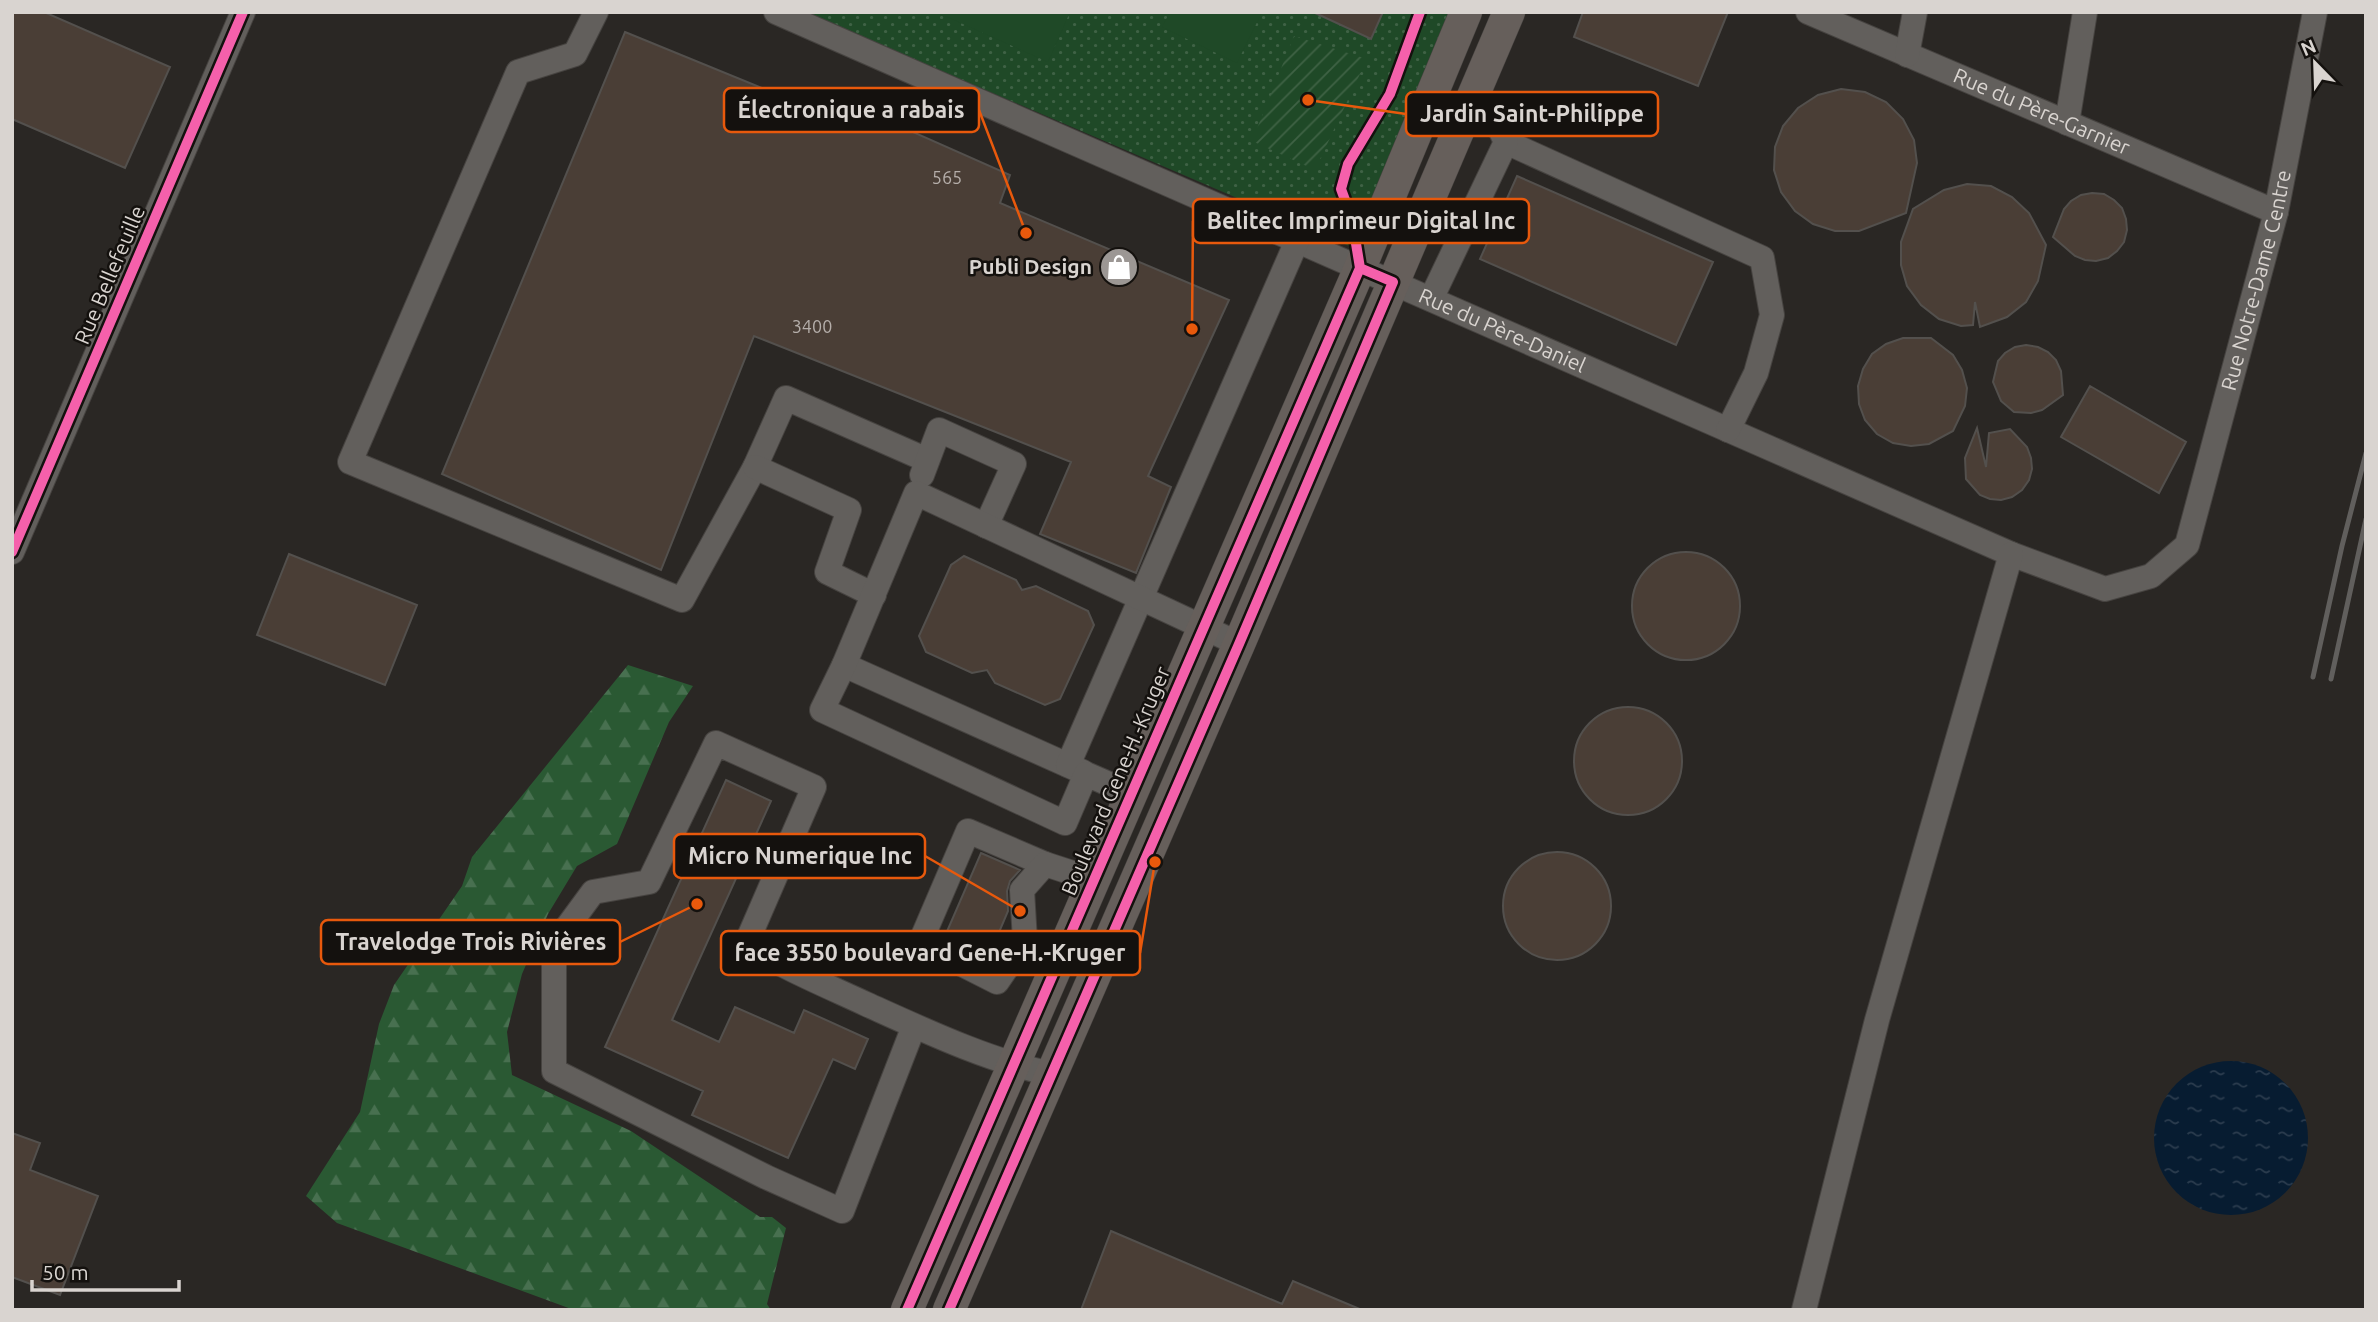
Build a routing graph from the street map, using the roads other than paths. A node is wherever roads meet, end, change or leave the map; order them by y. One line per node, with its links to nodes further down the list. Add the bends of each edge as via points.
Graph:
1 (243, 12): 25 (street, Rue Bellefeuille)
2 (596, 12): 21 (street, via 575,54 518,72 350,462 682,600)
3 (776, 12): 15 (street, Rue du Père-Daniel)
4 (1466, 12): 16 (main road, Boulevard Gene-H.-Kruger)
5 (1509, 12): 11 (main road)
6 (1808, 12): 10 (street, Rue du Père-Garnier)
7 (1915, 12): 10 (street)
8 (2085, 12): 12 (street)
9 (2315, 12): 14 (street, Rue Notre-Dame Centre)
10 (1907, 55): 12 (street, Rue du Père-Garnier)
11 (1468, 107): 13 (street, via 1498,125); 17 (main road)
12 (2067, 123): 14 (street, Rue du Père-Garnier)
13 (1506, 142): 18 (street); 19 (street, via 1762,258 1772,315 1755,373)
14 (2276, 212): 24 (street, Rue Notre-Dame Centre)
15 (1297, 241): 16 (street, Rue du Père-Daniel); 28 (street)
16 (1360, 268): 17 (street, Rue du Père-Daniel); 29 (main road, Boulevard Gene-H.-Kruger)
17 (1393, 282): 18 (street, Rue du Père-Daniel); 30 (main road)
18 (1431, 299): 19 (street, Rue du Père-Daniel)
19 (1728, 430): 26 (street, Rue du Père-Daniel)
20 (927, 460): 21 (street, via 786,398); 22 (street); 23 (street, via 939,430 1014,464)
21 (755, 467): 27 (street, via 849,510 827,572)
22 (916, 493): 23 (street); 27 (street)
23 (986, 526): 28 (street)
24 (2188, 545): 26 (street, Rue du Père-Daniel, via 2151,576 2105,589)
25 (12, 552)
26 (2011, 554): 43 (street, via 1877,1020)
27 (874, 595): 31 (street)
28 (1140, 598): 29 (street); 32 (street)
29 (1203, 628): 30 (street); 33 (main road, Boulevard Gene-H.-Kruger)
30 (1239, 643): 40 (main road)
31 (844, 665): 32 (street); 32 (street, via 822,710 1065,823)
32 (1077, 769): 33 (street)
33 (1132, 794): 35 (main road, Boulevard Gene-H.-Kruger)
34 (1045, 864): 35 (street); 36 (street, via 1022,890); 36 (street, via 968,831 920,943 997,982)
35 (1094, 880): 37 (main road, Boulevard Gene-H.-Kruger)
36 (1026, 941): 37 (street)
37 (1055, 969): 39 (main road, Boulevard Gene-H.-Kruger)
38 (914, 1026): 38 (street, via 774,962 746,944 814,787 716,743 649,883 593,892 554,945 554,1071 842,1211); 39 (street)
39 (1013, 1066): 40 (street); 41 (main road, Boulevard Gene-H.-Kruger)
40 (1051, 1074): 42 (main road)
41 (907, 1310)
42 (949, 1310)
43 (1804, 1310)

